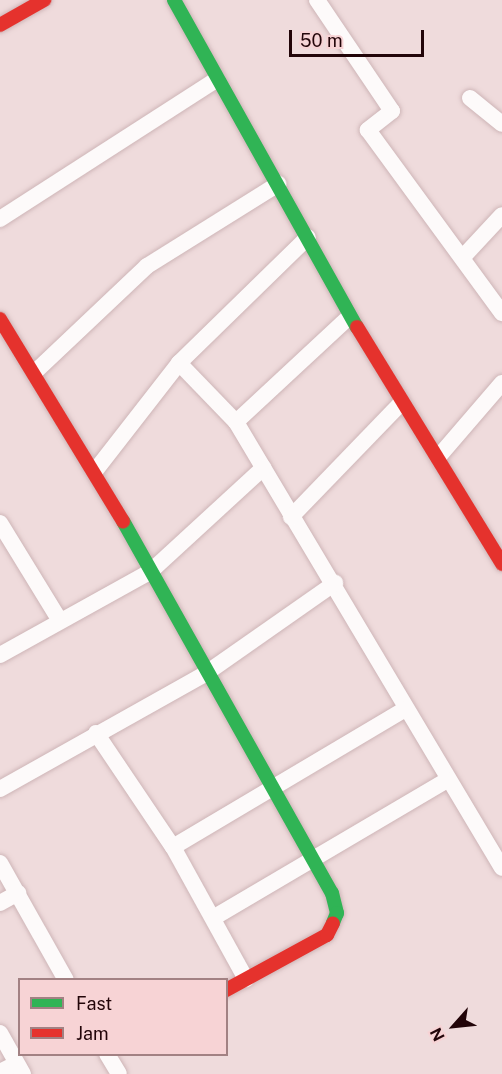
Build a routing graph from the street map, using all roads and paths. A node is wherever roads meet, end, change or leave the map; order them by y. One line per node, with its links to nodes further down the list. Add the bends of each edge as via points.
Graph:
1 (12, 0): 5 (street)
2 (44, 0): 6 (street)
3 (174, 0): 7 (street)
4 (317, 0): 14 (street, via 392,111 368,130)
5 (0, 7)
6 (0, 25)
7 (216, 79): 10 (street); 12 (street)
8 (470, 98): 9 (street)
9 (502, 124)
10 (278, 184): 13 (street); 19 (street, via 147,266)
11 (502, 215): 14 (street)
12 (0, 219)
13 (308, 237): 16 (street); 18 (street)
14 (464, 257): 15 (street)
15 (502, 314)
16 (348, 318): 21 (street); 22 (street)
17 (0, 319): 19 (street)
18 (179, 363): 22 (street); 25 (street)
19 (36, 371): 25 (street)
20 (502, 383): 23 (street)
21 (401, 403): 23 (street); 26 (street)
22 (236, 422): 24 (street)
23 (440, 455): 28 (street)
24 (263, 468): 26 (street); 29 (street)
25 (95, 471): 29 (street)
26 (291, 517): 30 (street)
27 (0, 523): 31 (street)
28 (502, 564)
29 (150, 572): 31 (street); 33 (street)
30 (335, 584): 33 (street); 34 (street)
31 (60, 621): 32 (street)
32 (0, 655)
33 (205, 674): 35 (street); 37 (street)
34 (404, 710): 36 (street); 37 (street)
35 (96, 733): 38 (street); 39 (street)
36 (447, 780): 40 (street); 42 (street)
37 (272, 788): 39 (street); 40 (street)
38 (0, 789)
39 (173, 847): 45 (street)
40 (315, 859): 45 (street); 47 (street, via 332,893 336,924 327,935)
41 (0, 863): 43 (street)
42 (502, 868)
43 (18, 893): 44 (street); 46 (street)
44 (0, 903)
45 (213, 918): 47 (street)
46 (65, 978)
47 (246, 979): 48 (street)
48 (228, 989)
49 (0, 1033): 51 (street)
50 (112, 1056): 53 (street)
51 (19, 1069): 52 (street)
52 (0, 1072)
53 (119, 1074)

